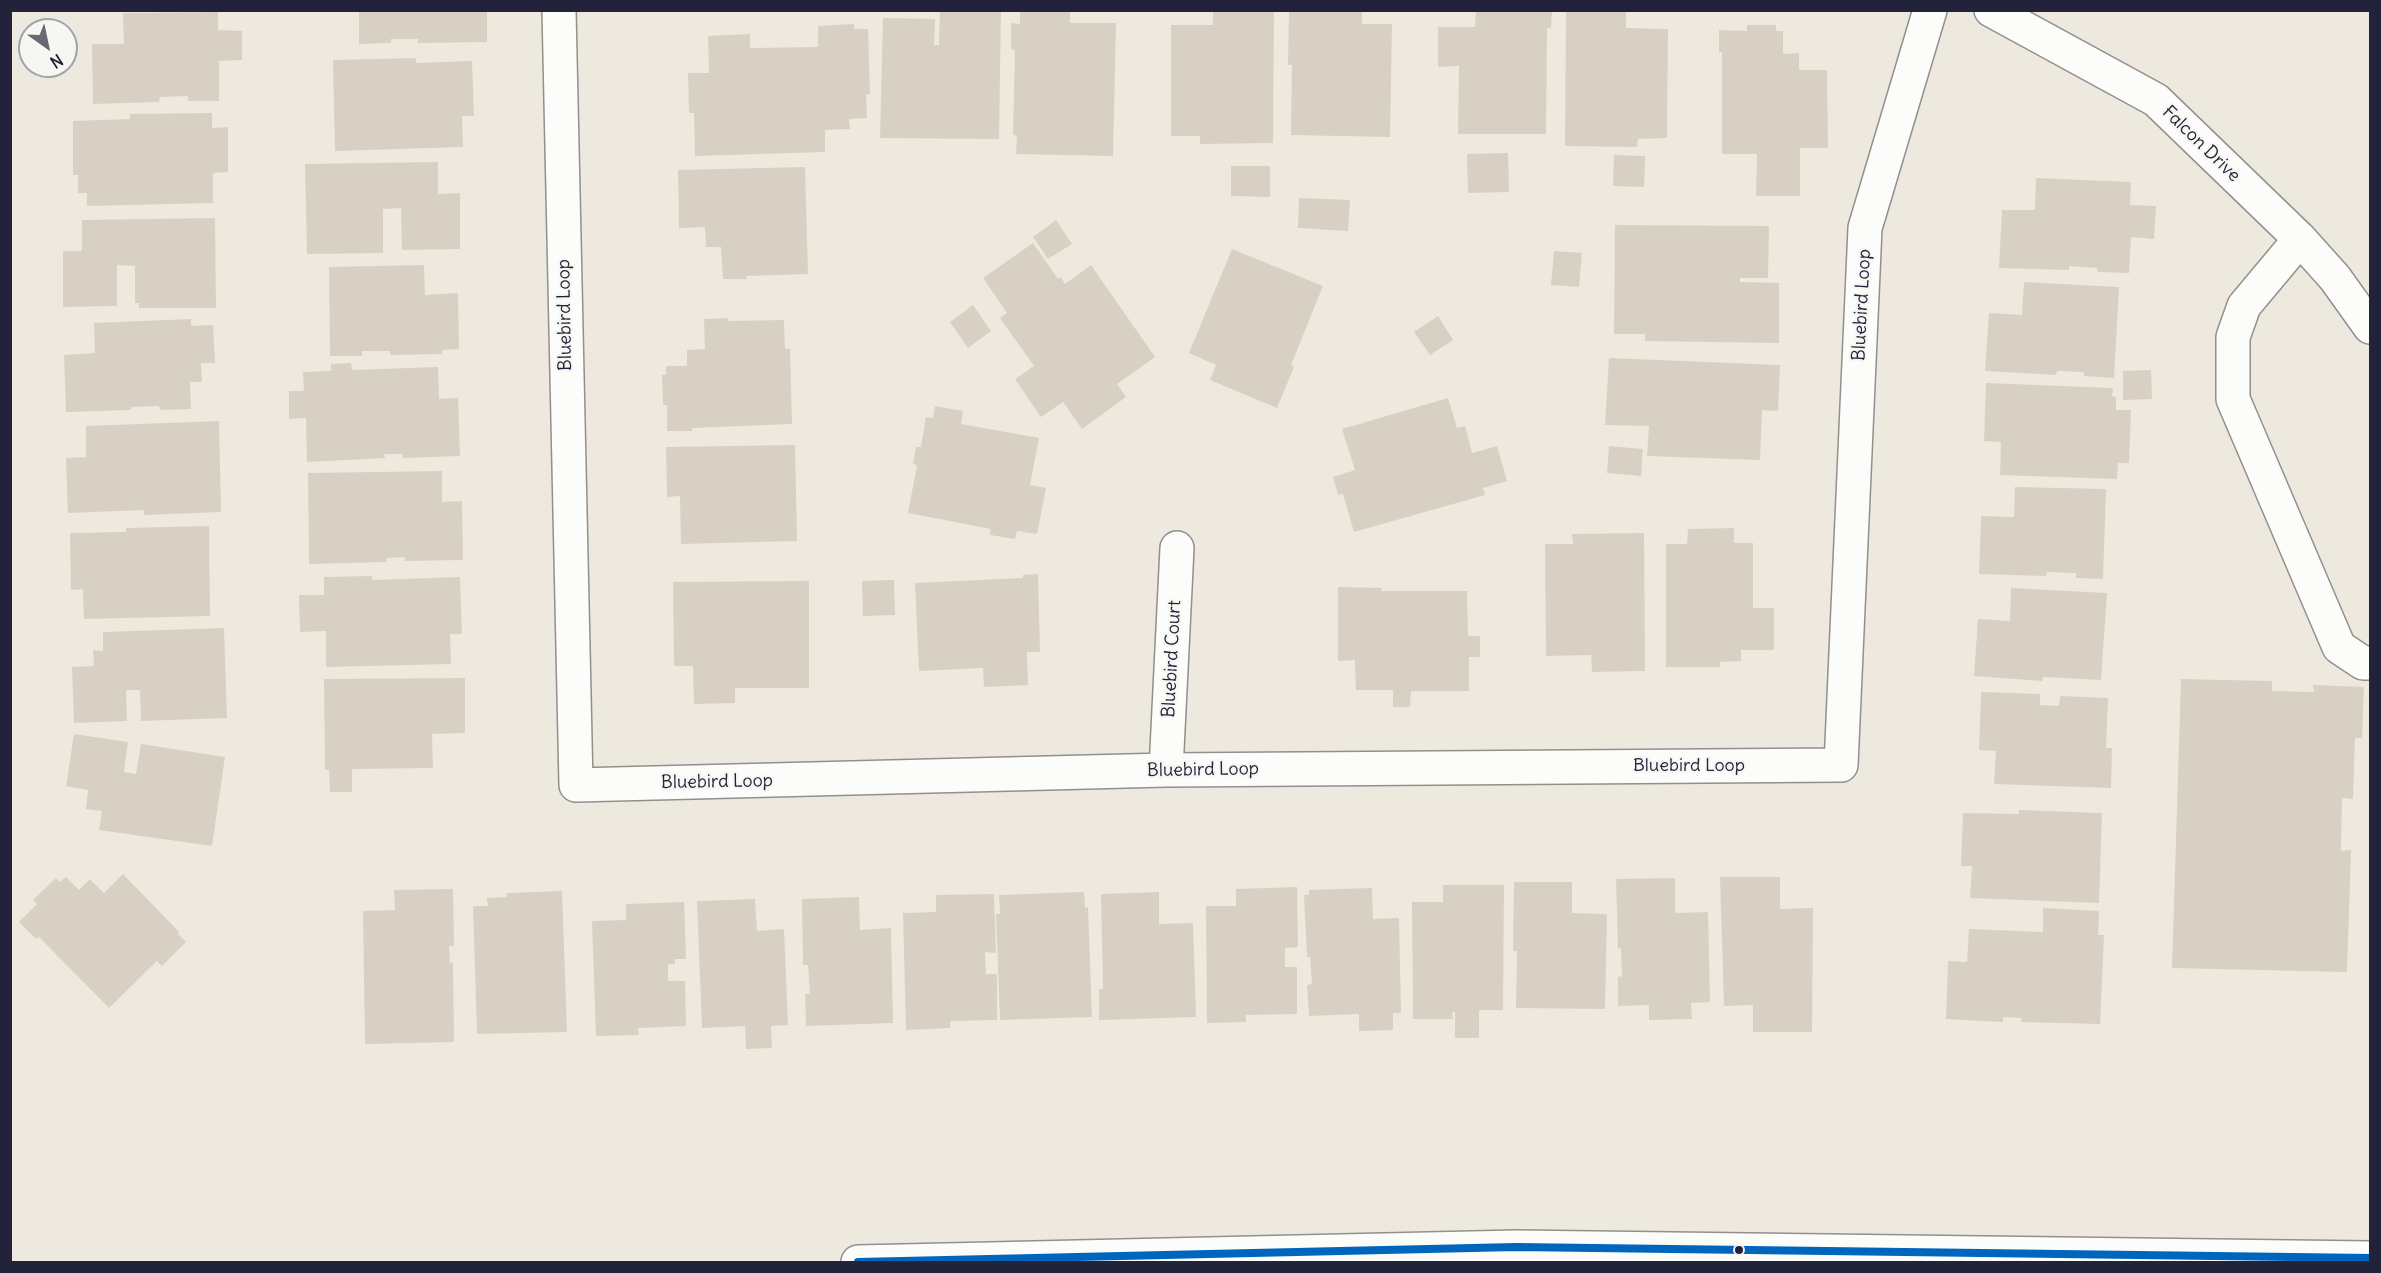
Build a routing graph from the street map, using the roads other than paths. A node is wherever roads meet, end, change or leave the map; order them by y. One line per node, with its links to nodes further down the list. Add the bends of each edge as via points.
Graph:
1 (559, 10): 8 (street, Bluebird Loop, via 576,785)
2 (1930, 10): 8 (street, Bluebird Loop, via 1865,228 1841,765)
3 (1991, 10): 4 (street, Falcon Drive, via 2156,100)
4 (2300, 239): 5 (street, Falcon Drive, via 2335,278); 7 (street, via 2244,306 2233,337 2233,399 2339,647 2363,663)
5 (2370, 327)
6 (1177, 548): 8 (street, Bluebird Court)
7 (2370, 663)
8 (1166, 770)
9 (2370, 1258): 10 (street, via 1516,1247)
10 (858, 1263)

